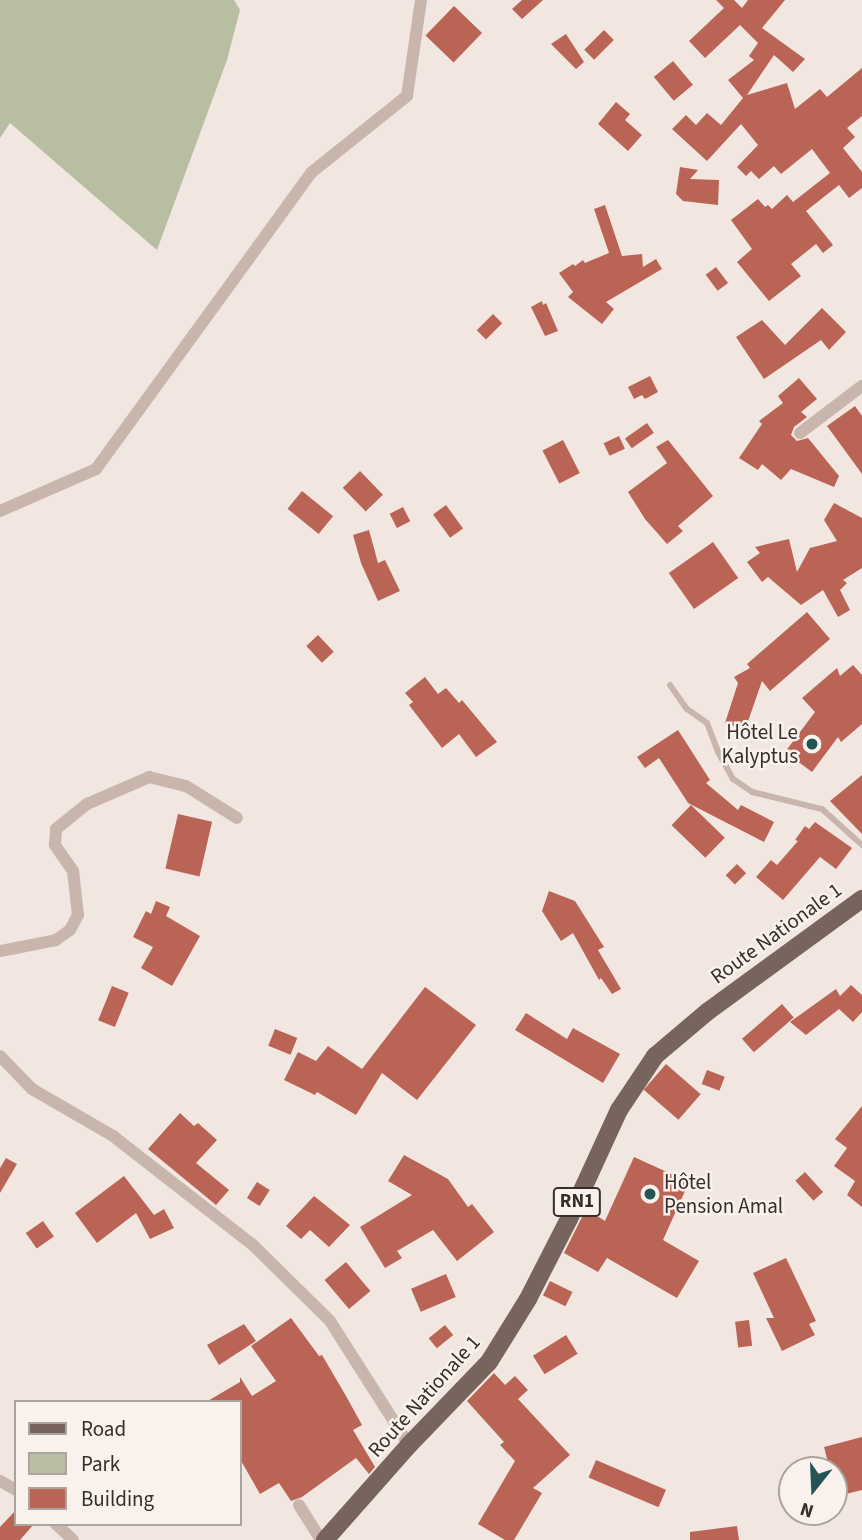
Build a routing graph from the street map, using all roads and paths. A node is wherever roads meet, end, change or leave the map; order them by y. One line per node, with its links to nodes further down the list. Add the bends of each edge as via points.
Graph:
1 (421, 0): 4 (street, via 407,96 312,172 96,469)
2 (862, 386): 3 (street)
3 (800, 433)
4 (0, 511)
5 (670, 685): 7 (lane, via 687,709 707,723 733,779 752,792 822,809)
6 (237, 818): 9 (street, via 186,786 149,777 87,804 56,829 55,845 73,871 78,915 70,930 56,940)
7 (862, 845)
8 (862, 899): 11 (main road, Route Nationale 1 / RN1, via 707,1012 655,1056 619,1110 569,1219 504,1339 489,1362)
9 (0, 951)
10 (0, 1056): 11 (street, via 32,1089 113,1136 253,1245 330,1321)
11 (408, 1445): 15 (main road, Route Nationale 1 / RN1)
12 (299, 1505): 15 (street)
13 (58, 1526): 14 (street)
14 (73, 1540)
15 (323, 1540)

